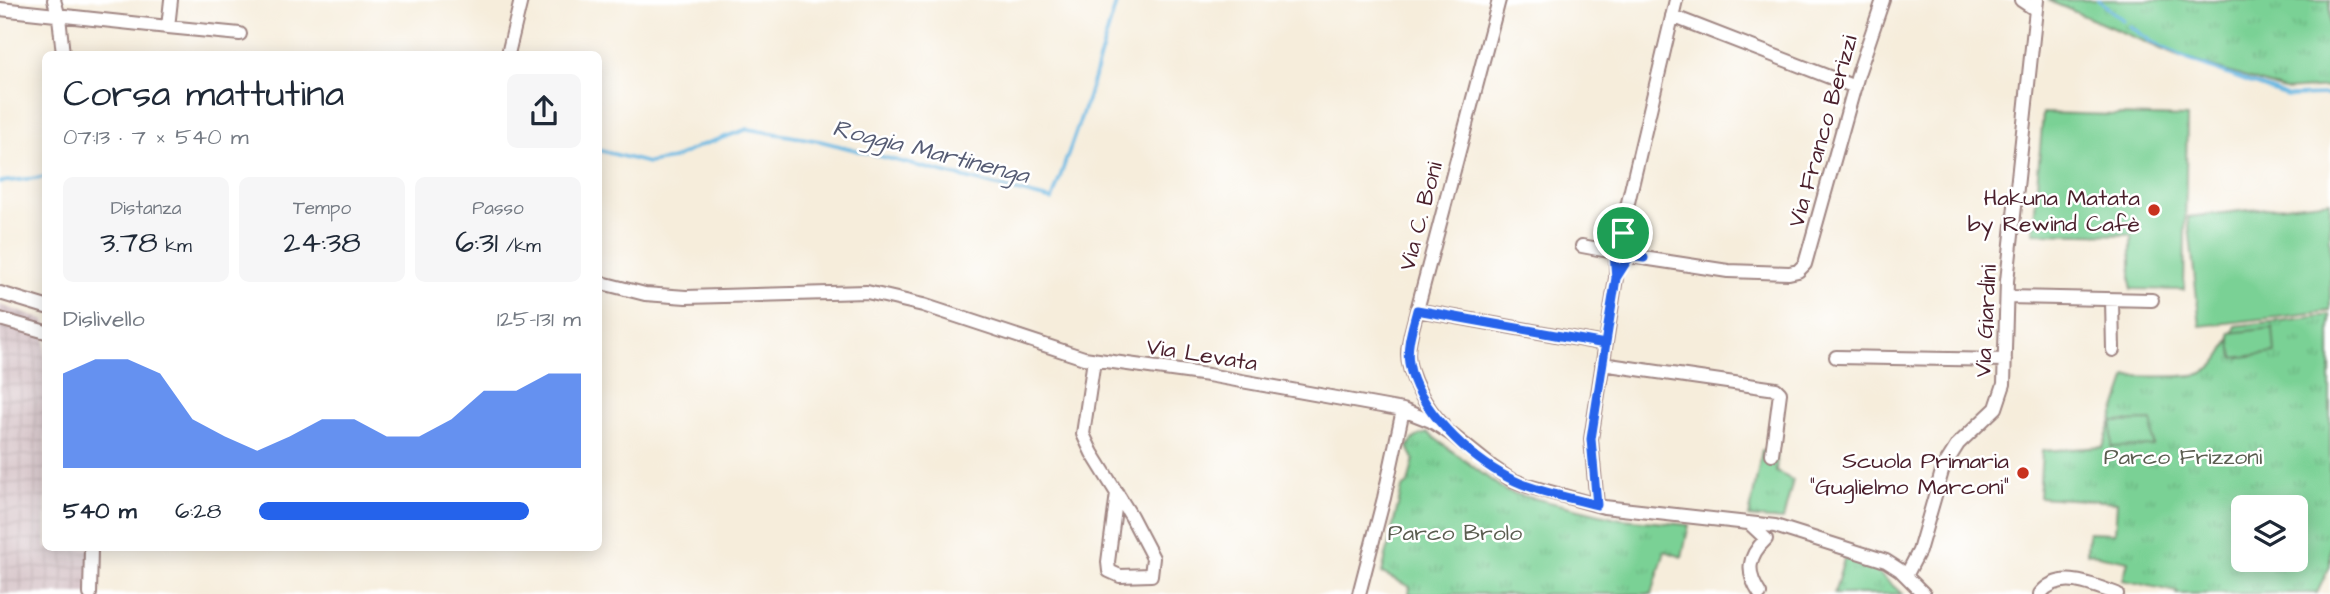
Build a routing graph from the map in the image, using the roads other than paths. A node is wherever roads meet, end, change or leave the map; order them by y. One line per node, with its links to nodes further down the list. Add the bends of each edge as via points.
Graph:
1 (54, 0): 11 (street)
2 (171, 0): 12 (street)
3 (521, 0): 15 (street)
4 (1499, 0): 25 (street, Via C. Boni)
5 (1676, 0): 10 (street)
6 (1883, 0): 16 (street, Via Franco Berizzi)
7 (2021, 0): 8 (street)
8 (2037, 5): 21 (street, Via Giardini)
9 (0, 9): 11 (street)
10 (1672, 16): 16 (street); 18 (street, via 1626,211)
11 (59, 17): 12 (street); 14 (street)
12 (168, 27): 13 (street)
13 (240, 34)
14 (63, 51)
15 (509, 51)
16 (1855, 87): 18 (street, Via Franco Berizzi, via 1805,264 1798,271 1728,271)
17 (1582, 246): 18 (street)
18 (1623, 253): 28 (street)
19 (602, 283): 31 (street, Via Levata, via 645,294 686,297 867,292 923,305)
20 (0, 293): 24 (street)
21 (2007, 298): 22 (street); 32 (street, Via Giardini)
22 (2112, 300): 23 (street); 29 (street)
23 (2151, 300)
24 (42, 306)
25 (1417, 310): 28 (street); 35 (street, Via C. Boni, via 1409,365 1430,411)
26 (0, 319): 27 (street)
27 (42, 331)
28 (1605, 344): 33 (street)
29 (2113, 350)
30 (1836, 357): 32 (street)
31 (1094, 360): 34 (street, Via Levata, via 1208,374); 37 (street, via 1083,434)
32 (2005, 360): 43 (street, Via Giardini, via 1996,408 1958,444 1943,468 1919,551)
33 (1602, 364): 36 (street, via 1776,389 1780,393); 38 (street, via 1591,439)
34 (1403, 411): 35 (street, Via Levata, via 1431,421); 45 (street)
35 (1451, 435): 38 (street, Via Levata, via 1510,479)
36 (1772, 454)
37 (1117, 493): 37 (street, via 1153,558 1151,575 1120,576 1109,571)
38 (1597, 505): 39 (street, Via Levata)
39 (1749, 522): 40 (street, Via Levata); 41 (street)
40 (1783, 528): 41 (street); 43 (street, Via Levata, via 1886,561)
41 (1766, 539): 46 (street, via 1750,560 1752,583)
42 (91, 551): 44 (street)
43 (1906, 576): 47 (street, Via Levata)
44 (90, 594)
45 (1359, 594)
46 (1760, 594)
47 (1924, 594)
48 (2040, 594): 49 (street, via 2062,580)
49 (2117, 594)

